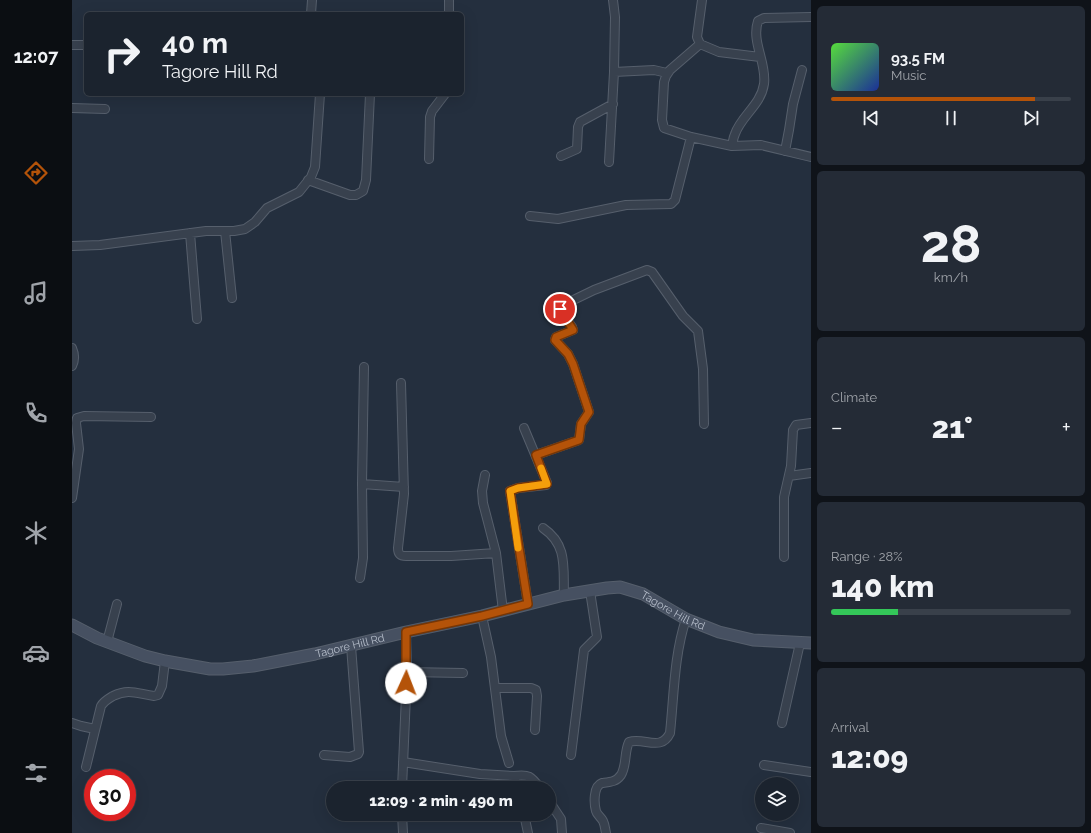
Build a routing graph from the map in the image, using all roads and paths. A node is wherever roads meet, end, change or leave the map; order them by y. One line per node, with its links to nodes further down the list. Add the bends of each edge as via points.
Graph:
1 (312, 0): 5 (street)
2 (449, 0): 6 (street)
3 (614, 0): 13 (street)
4 (702, 0): 9 (street, via 698,37)
5 (311, 12)
6 (449, 12)
7 (811, 17): 11 (street, via 758,20 757,39)
8 (72, 44): 10 (street)
9 (700, 44): 11 (street, via 719,52); 14 (street)
10 (84, 45)
11 (760, 57): 22 (street, via 764,79 762,92 736,130)
12 (802, 70): 23 (street, via 792,104)
13 (614, 72): 14 (street, via 654,70); 18 (street)
14 (667, 73): 21 (street, via 664,82 663,126 670,131)
15 (320, 96): 28 (street, via 316,167)
16 (370, 96): 28 (street, via 366,180 363,191 350,195)
17 (443, 96): 26 (street, via 430,117)
18 (613, 104): 24 (street, via 580,122 577,149); 27 (street)
19 (72, 108): 20 (street)
20 (105, 109)
21 (691, 137): 22 (street); 29 (street, via 675,200 671,204 626,205 558,220)
22 (732, 146): 23 (street, via 761,145)
23 (785, 151): 25 (street)
24 (561, 156)
25 (811, 157)
26 (429, 159)
27 (609, 162)
28 (307, 182): 30 (street, via 299,192 267,208 250,227)
29 (530, 216)
30 (225, 231): 31 (street); 33 (street)
31 (190, 234): 32 (street); 34 (street)
32 (72, 246)
33 (232, 298)
34 (197, 319)
35 (72, 348): 36 (street)
36 (72, 366)
37 (364, 367): 48 (street)
38 (401, 384): 49 (street)
39 (151, 417): 44 (street, via 78,417 76,423 79,449)
40 (811, 423): 47 (street, via 793,428)
41 (704, 424): 43 (street, via 703,369 698,331 648,270 594,290 561,306 561,311 573,330 556,337 555,340 573,364 589,412 581,424 579,440)
42 (524, 428): 43 (street)
43 (536, 455): 58 (street, via 547,484 510,491)
44 (74, 473): 50 (street)
45 (811, 473): 47 (street)
46 (485, 475): 52 (street, via 483,503)
47 (789, 476): 53 (street, via 784,497)
48 (362, 484): 49 (street); 54 (street, via 363,558)
49 (404, 487): 52 (street, via 398,548 400,555 451,556)
50 (72, 498)
51 (543, 528): 56 (street, via 551,534 562,552)
52 (496, 553): 59 (street)
53 (784, 557)
54 (360, 578)
55 (590, 591): 56 (main road, Tagore Hill Rd); 61 (main road, Tagore Hill Rd, via 620,587 631,590 643,594); 76 (street, via 598,634 584,650)
56 (564, 595): 58 (main road, Tagore Hill Rd)
57 (117, 604): 64 (street)
58 (528, 604): 59 (main road, Tagore Hill Rd)
59 (504, 611): 60 (main road, Tagore Hill Rd)
60 (482, 616): 63 (main road, Tagore Hill Rd); 70 (street)
61 (686, 619): 65 (main road, Tagore Hill Rd, via 719,632 753,640); 93 (street, via 678,654 670,733 663,742 629,742 620,776 597,787 596,812 603,821)
62 (72, 625): 64 (main road, Tagore Hill Rd)
63 (406, 632): 66 (main road, Tagore Hill Rd); 68 (street)
64 (107, 642): 67 (main road, Tagore Hill Rd)
65 (806, 643): 72 (street)
66 (351, 646): 67 (main road, Tagore Hill Rd, via 253,666 223,669); 75 (street, via 359,752 354,757)
67 (165, 662): 73 (street, via 162,686 158,695 119,692 101,706)
68 (407, 672): 69 (street); 77 (street)
69 (463, 673)
70 (496, 688): 74 (street, via 536,690); 78 (street, via 501,736)
71 (72, 723): 73 (street)
72 (782, 723)
73 (96, 728): 80 (street)
74 (535, 730)
75 (324, 755)
76 (571, 755)
77 (403, 762): 82 (street, via 480,774); 83 (street)
78 (509, 763)
79 (764, 765): 81 (street)
80 (86, 766)
81 (811, 772)
82 (514, 776): 84 (street); 85 (street, via 525,775)
83 (402, 781)
84 (515, 781)
85 (534, 781)
86 (556, 812): 92 (street, via 561,819)
87 (402, 821): 90 (street)
88 (525, 821): 91 (street)
89 (761, 828): 94 (street)
90 (403, 833)
91 (528, 833)
92 (562, 833)
93 (606, 833)
94 (790, 833)

